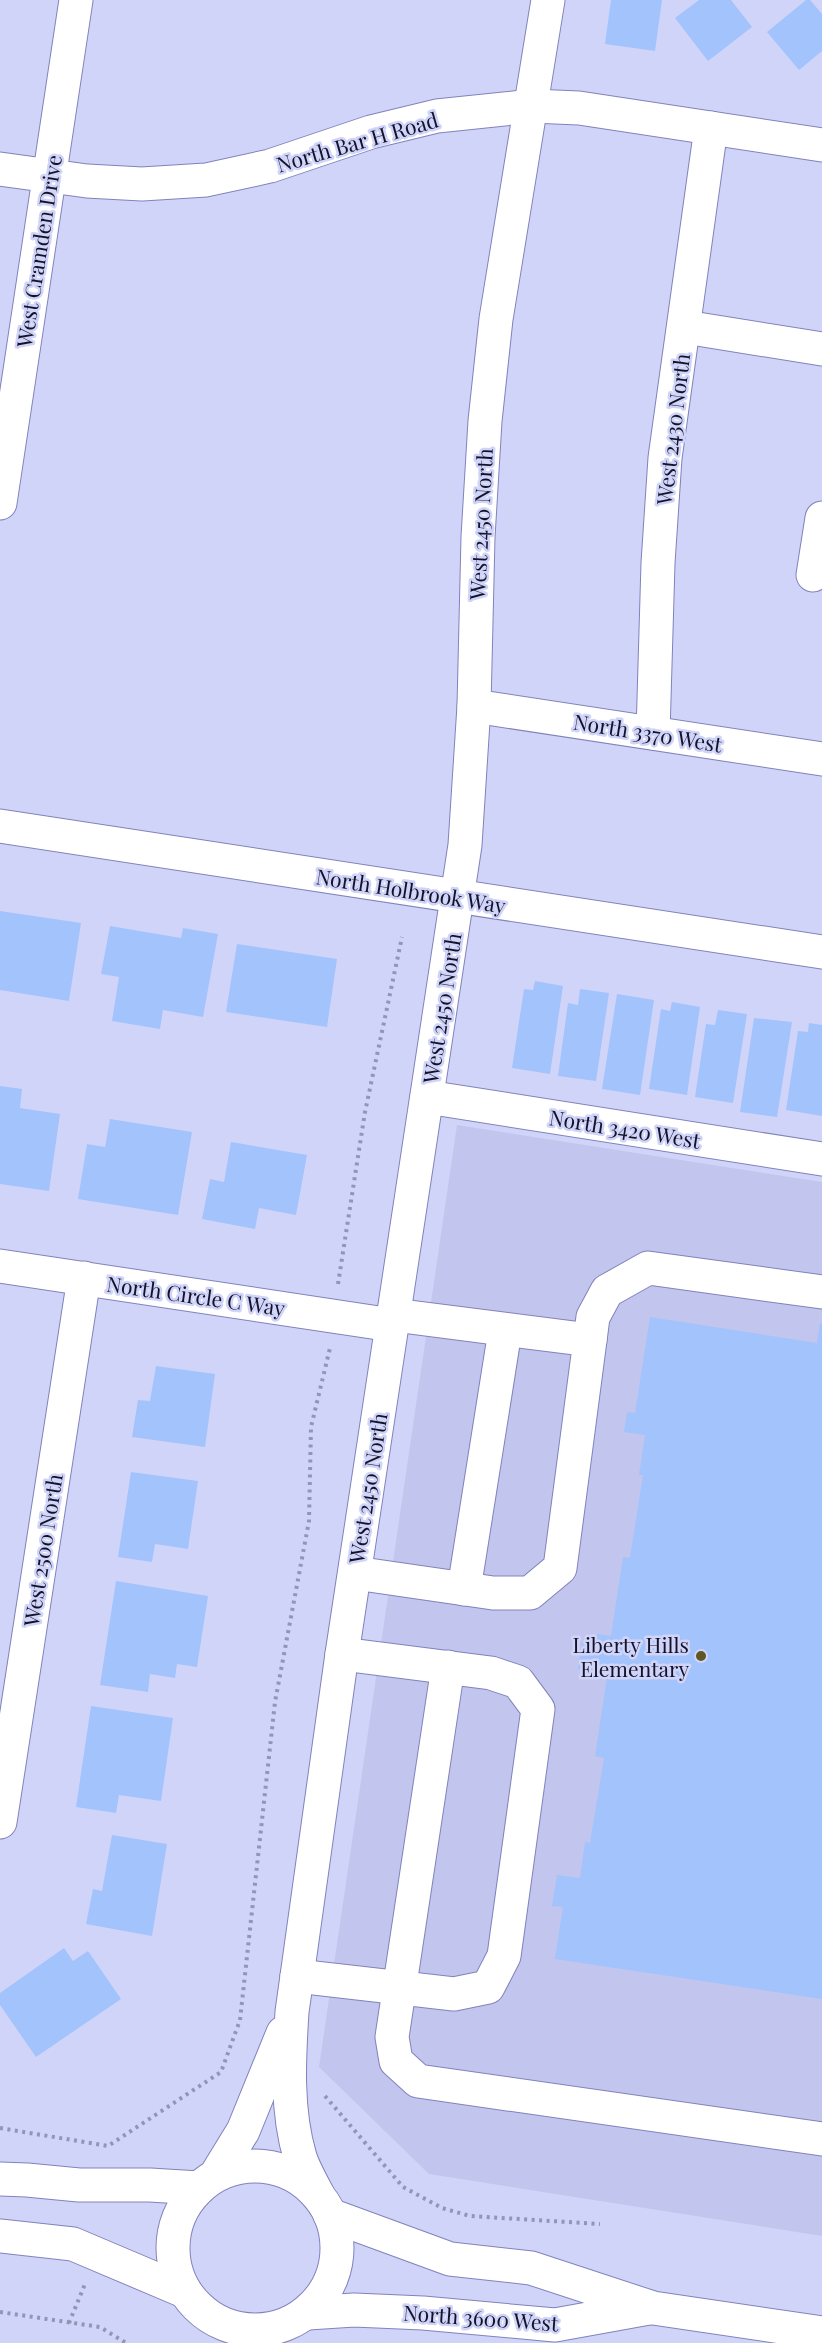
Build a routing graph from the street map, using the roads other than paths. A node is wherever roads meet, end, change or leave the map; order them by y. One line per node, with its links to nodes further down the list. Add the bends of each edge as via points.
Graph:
1 (76, 0): 7 (street, West Cramden Drive)
2 (548, 0): 3 (street, West 2450 North)
3 (532, 106): 4 (street, North Bar H Road, via 579,108); 7 (street, North Bar H Road, via 437,116 371,132 270,166 206,180 142,184); 13 (street, West 2450 North, via 496,319 485,421)
4 (711, 128): 5 (street, North Bar H Road); 8 (street, West 2430 North)
5 (822, 145)
6 (0, 169): 7 (street, North Bar H Road)
7 (49, 176): 10 (street, West Cramden Drive)
8 (685, 327): 9 (street); 14 (street, West 2430 North, via 665,458)
9 (822, 349)
10 (0, 503)
11 (822, 518): 12 (street)
12 (813, 575)
13 (474, 706): 14 (street, North 3370 West); 17 (street, West 2450 North)
14 (653, 733): 15 (street, North 3370 West)
15 (822, 759)
16 (0, 826): 17 (street, North Holbrook Way)
17 (458, 897): 18 (street, North Holbrook Way); 19 (street, West 2450 North)
18 (822, 952)
19 (427, 1097): 20 (street, North 3420 West); 24 (street, West 2450 North)
20 (822, 1159)
21 (0, 1266): 22 (street, North Circle C Way)
22 (84, 1278): 24 (street, North Circle C Way); 31 (street, West 2500 North)
23 (822, 1292): 26 (street, via 648,1268 607,1291 593,1317)
24 (393, 1320): 25 (street, North Circle C Way); 27 (street, West 2450 North)
25 (505, 1330): 26 (street, North Circle C Way); 28 (street)
26 (590, 1340): 28 (street, via 560,1568 530,1593)
27 (355, 1573): 28 (street); 29 (street, West 2450 North)
28 (464, 1589)
29 (342, 1654): 30 (street); 32 (street, West 2450 North)
30 (448, 1667): 33 (street); 33 (street, via 491,1673 518,1682 538,1709 504,1956 488,1987 454,1994)
31 (0, 1822)
32 (297, 1976): 33 (street); 34 (street, West 2450 North)
33 (399, 1988): 35 (street, via 392,2037 396,2061 418,2080)
34 (292, 2012): 37 (street, West 2450 North, via 243,2131); 38 (street, West 2450 North, via 291,2108 300,2158)
35 (822, 2139)
36 (0, 2179): 37 (street, via 79,2185)
37 (207, 2181): 38 (street, via 238,2167 282,2170 302,2180); 40 (street, via 184,2205 175,2226 172,2248 176,2270)
38 (324, 2205): 41 (street, North 3600 West, via 450,2259 531,2268); 42 (street, via 336,2236 336,2259 330,2280)
39 (0, 2236): 40 (street, via 73,2244)
40 (192, 2300): 42 (street, via 217,2321 238,2329); 44 (street)
41 (653, 2308): 42 (street, North 3600 West, via 555,2325 354,2310); 43 (street, North 3600 West)
42 (300, 2325)
43 (822, 2333)
44 (202, 2343)

